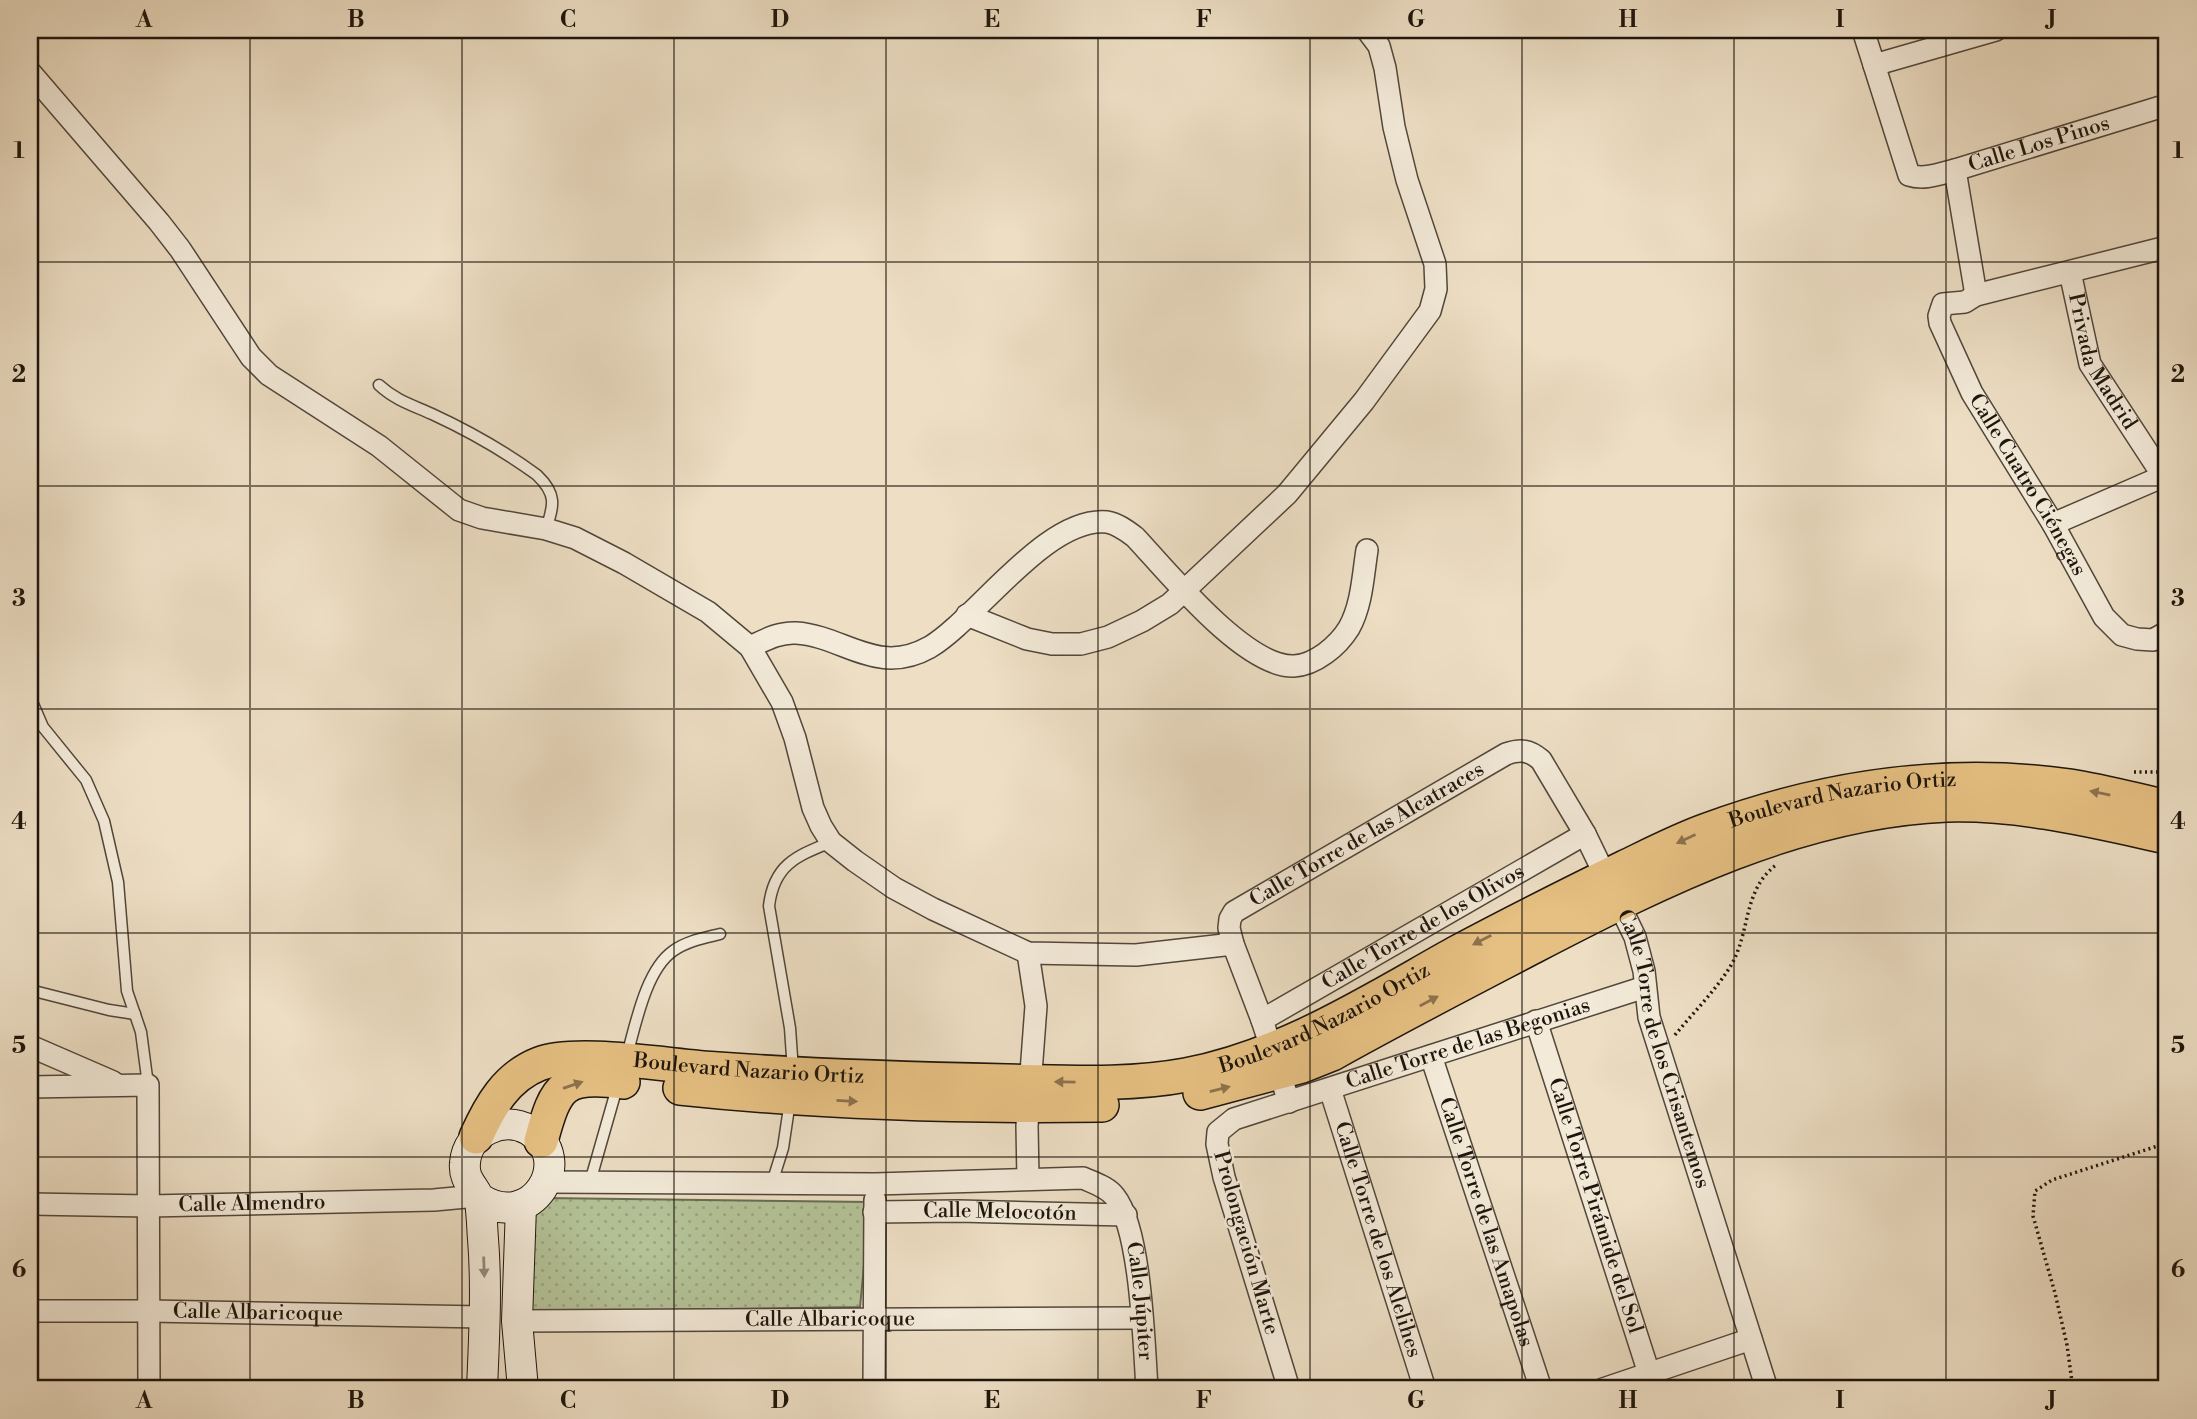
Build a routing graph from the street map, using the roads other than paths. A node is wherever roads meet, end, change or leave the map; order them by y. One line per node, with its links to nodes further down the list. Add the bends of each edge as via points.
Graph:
1 (1367, 30): 16 (street, via 1379,46 1394,127 1435,264 1436,289 1430,312 1287,494)
2 (1863, 30): 4 (street)
3 (1996, 30): 4 (street)
4 (1874, 65): 7 (street, Calle Los Pinos, via 1909,175 1924,177)
5 (30, 72): 14 (street, via 159,222 251,357 269,375 379,446 459,510)
6 (2167, 105): 7 (street, Calle Los Pinos)
7 (1955, 170): 10 (street)
8 (2167, 247): 9 (street)
9 (2070, 272): 10 (street); 12 (street, Privada Madrid, via 2090,364)
10 (1971, 299): 13 (street, Calle Cuatro Ciénegas, via 1943,304 1940,323 1972,393)
11 (379, 385): 14 (lane, via 398,401 467,432 537,475 554,504)
12 (2165, 479): 13 (street)
13 (2053, 524): 18 (street, Calle Cuatro Ciénegas, via 2104,617 2122,635 2153,640)
14 (546, 529): 19 (street, via 624,563 708,612)
15 (1367, 550): 16 (street, via 1349,627 1314,661 1293,666 1248,650)
16 (1184, 589): 17 (street, via 1142,621 1081,644 1027,639); 17 (street, via 1135,537 1108,522 1097,523 1060,537 1009,574)
17 (967, 615): 19 (street, via 930,647 889,658 868,656 796,633 778,634)
18 (2167, 632)
19 (750, 647): 25 (street, via 782,702 813,808)
20 (30, 697): 32 (lane, via 43,727 86,780 104,821 118,882 127,991)
21 (1506, 754): 23 (street, Calle Torre de los Crisantemos, via 1527,751 1541,760); 28 (street, Calle Torre de las Alcatraces, via 1242,905 1230,919)
22 (2167, 807): 26 (main road, Boulevard Nazario Ortiz, one-way to 26, via 2071,787 1996,780 1870,786 1703,831)
23 (1585, 834): 26 (street, Calle Torre de los Crisantemos); 36 (street, Calle Torre de los Olivos)
24 (2167, 837): 26 (main road, Boulevard Nazario Ortiz, via 2054,812 1947,805 1809,828 1676,876)
25 (831, 842): 29 (street, via 894,888); 40 (lane, via 798,855 781,870 771,890 769,905 790,1028)
26 (1612, 889): 30 (street, Calle Torre de los Crisantemos, via 1640,949); 36 (main road, Boulevard Nazario Ortiz, via 1462,950 1296,1041)
27 (720, 934): 37 (lane, via 692,941 662,961 652,975)
28 (1233, 944): 29 (street, via 1136,954); 36 (street)
29 (1028, 953): 43 (street, via 1036,1006)
30 (1645, 987): 33 (street, Calle Torre de las Begonias); 63 (street, Calle Torre de los Crisantemos, via 1649,1017)
31 (30, 989): 32 (lane)
32 (135, 1014): 39 (lane)
33 (1536, 1021): 35 (street, Calle Torre de las Begonias); 64 (street, Calle Torre Pirámide del Sol)
34 (30, 1046): 38 (street)
35 (1430, 1056): 42 (street, Calle Torre de las Begonias); 72 (street, Calle Torre de las Amapolas)
36 (1276, 1061): 42 (street, Calle Torre de las Begonias); 43 (main road, Boulevard Nazario Ortiz); 70 (street, Prolongación Marte, via 1234,1119 1218,1132 1217,1144)
37 (621, 1071): 40 (main road, Boulevard Nazario Ortiz); 44 (main road, Boulevard Nazario Ortiz, via 562,1059 539,1064 511,1081 490,1106); 45 (main road, Boulevard Nazario Ortiz, one-way to 37, via 553,1102 563,1088); 48 (lane)
38 (122, 1085): 39 (street); 41 (street)
39 (148, 1085): 53 (street)
40 (792, 1086): 43 (main road, Boulevard Nazario Ortiz); 49 (lane, via 783,1148)
41 (30, 1087)
42 (1330, 1089): 71 (street, Calle Torre de los Alelihes)
43 (1029, 1093): 46 (street)
44 (476, 1137): 45 (street, via 502,1124 516,1125); 51 (street, via 465,1163 466,1177)
45 (541, 1140): 47 (street, via 550,1167)
46 (1028, 1179): 50 (street); 56 (street, via 1083,1178 1115,1195)
47 (547, 1181): 48 (street); 54 (street)
48 (590, 1182): 49 (street)
49 (772, 1183): 50 (street)
50 (875, 1184): 55 (street)
51 (476, 1194): 53 (street, Calle Almendro, via 457,1200); 54 (street, via 499,1208); 59 (street, one-way to 59, via 485,1264)
52 (30, 1204): 53 (street, Calle Almendro)
53 (149, 1206): 58 (street)
54 (521, 1206): 62 (street)
55 (874, 1212): 56 (street, Calle Melocotón); 61 (street)
56 (1126, 1215): 60 (street, Calle Júpiter)
57 (30, 1311): 58 (street, Calle Albaricoque)
58 (149, 1311): 59 (street, Calle Albaricoque); 65 (street)
59 (484, 1317): 66 (street)
60 (1142, 1318): 61 (street, Calle Albaricoque); 69 (street, Calle Júpiter)
61 (873, 1319): 62 (street, Calle Albaricoque); 68 (street)
62 (517, 1321): 67 (street)
63 (1751, 1339): 64 (street); 74 (street, Calle Torre de los Crisantemos)
64 (1652, 1382): 73 (street)
65 (149, 1389)
66 (482, 1389)
67 (523, 1389)
68 (874, 1389)
69 (1147, 1389)
70 (1289, 1389)
71 (1425, 1389)
72 (1541, 1389)
73 (1603, 1389)
74 (1767, 1389)

